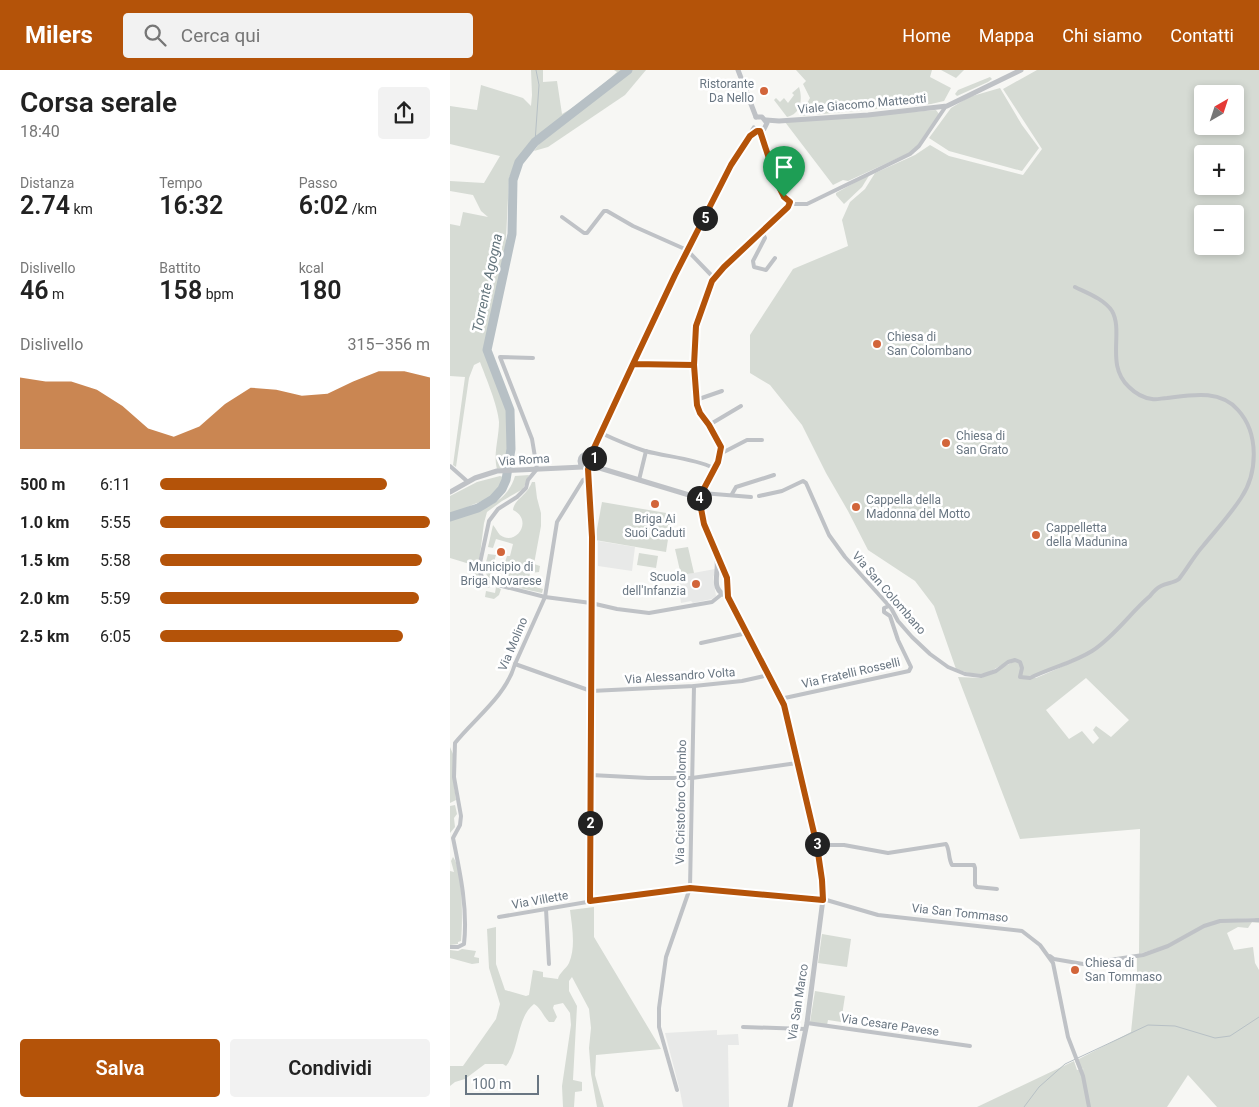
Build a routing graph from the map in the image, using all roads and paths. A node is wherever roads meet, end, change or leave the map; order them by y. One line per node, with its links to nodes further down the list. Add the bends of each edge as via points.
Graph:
1 (738, 70): 4 (street, via 752,105)
2 (1021, 70): 3 (street, Viale Giacomo Matteotti)
3 (947, 106): 4 (street, Viale Giacomo Matteotti); 6 (street, via 914,152 807,204)
4 (763, 120): 5 (street, via 764,129); 5 (street, via 753,122)
5 (757, 130): 6 (street, via 777,183); 9 (street, via 731,165)
6 (790, 202): 8 (street)
7 (562, 217): 9 (street, via 584,234 607,211)
8 (762, 232): 10 (street, via 765,238 753,261 754,267 766,270); 11 (street)
9 (687, 250): 11 (street); 14 (street)
10 (776, 258)
11 (714, 278): 15 (street, via 696,326)
12 (1075, 287): 43 (street, Via San Colombano, via 1102,301 1112,312 1116,363 1129,387 1152,399 1202,394 1223,398 1238,410 1251,433 1254,454 1242,497 1178,581 1162,586 1150,595 1119,629 1092,651 1030,678 1020,677 1022,668 1015,660 982,676 948,667 912,637)
13 (532, 358): 28 (street, via 500,357 532,439)
14 (633, 364): 15 (street); 20 (street)
15 (694, 365): 17 (street)
16 (722, 391): 17 (street)
17 (696, 400): 19 (street)
18 (741, 406): 19 (street)
19 (709, 425): 23 (street, via 721,447)
20 (601, 433): 22 (street); 24 (street)
21 (762, 440): 23 (street, via 747,440)
22 (646, 451): 27 (street, via 687,458); 31 (street)
23 (720, 454): 27 (street)
24 (592, 456): 26 (street, via 595,461); 26 (street, via 583,456)
25 (450, 466): 32 (street)
26 (586, 466): 28 (street, Via Roma); 30 (street); 31 (street, Via Roma)
27 (714, 468): 35 (street)
28 (537, 469): 32 (street, Via Roma, via 484,474); 40 (street, via 526,488 498,508 490,521 480,573 490,583)
29 (774, 475): 34 (street, via 736,487)
30 (589, 477): 40 (street, Via Molino, via 583,480 557,522); 42 (street)
31 (639, 480): 35 (street, Via Roma)
32 (468, 482): 33 (street, Via Roma)
33 (450, 492)
34 (732, 494): 35 (street); 37 (street)
35 (701, 496): 38 (street, Via San Marco, via 704,524)
36 (759, 496): 43 (street, Via San Colombano, via 782,491 798,482 806,483 829,535)
37 (751, 497)
38 (717, 557): 39 (street, via 715,579); 41 (street, Via San Marco, via 727,578)
39 (722, 594): 41 (street); 42 (street, via 712,602 649,613)
40 (545, 597): 42 (street); 46 (street, Via Molino)
41 (728, 597): 44 (street, Via San Marco)
42 (591, 603): 49 (street)
43 (889, 606): 50 (street, Via Fratelli Rosselli, via 884,608 884,612 890,616 911,667 909,670)
44 (747, 633): 45 (street); 47 (street, Via San Marco)
45 (701, 643)
46 (515, 664): 49 (street); 62 (street, Via Molino, via 497,697 455,744 454,777 461,816 452,838 461,877 465,934 464,944)
47 (769, 675): 48 (street, Via Alessandro Volta); 50 (street, Via San Marco)
48 (694, 686): 49 (street, Via Alessandro Volta); 53 (street, Via Cristoforo Colombo)
49 (591, 692): 52 (street)
50 (780, 699): 51 (street, Via San Marco)
51 (797, 763): 53 (street); 54 (street, Via San Marco)
52 (591, 775): 53 (street); 58 (street)
53 (692, 778): 55 (street, Via Cristoforo Colombo)
54 (817, 846): 56 (street, via 844,845 888,853 946,844 952,865 974,865 975,885); 57 (street, Via San Marco)
55 (690, 888): 57 (street, Via Villette); 58 (street, Via Villette); 68 (street, Via Cristoforo Colombo, via 666,957 659,1008 659,1027)
56 (997, 889)
57 (823, 900): 63 (street, Via San Tommaso, via 878,914 1022,931 1034,938); 65 (street, Via San Marco)
58 (590, 901): 59 (street, Via Villette)
59 (546, 909): 60 (street, Via Villette); 64 (street)
60 (499, 917)
61 (1259, 920): 63 (street, via 1212,923 1143,955 1083,964)
62 (450, 947)
63 (1048, 954): 70 (street, Via San Tommaso, via 1053,963 1068,1037 1083,1076)
64 (549, 964)
65 (806, 1026): 66 (street, Via Cesare Pavese); 67 (street, Via Cesare Pavese); 69 (street, Via San Marco)
66 (743, 1027)
67 (970, 1046)
68 (677, 1090)
69 (790, 1107)
70 (1089, 1107)

